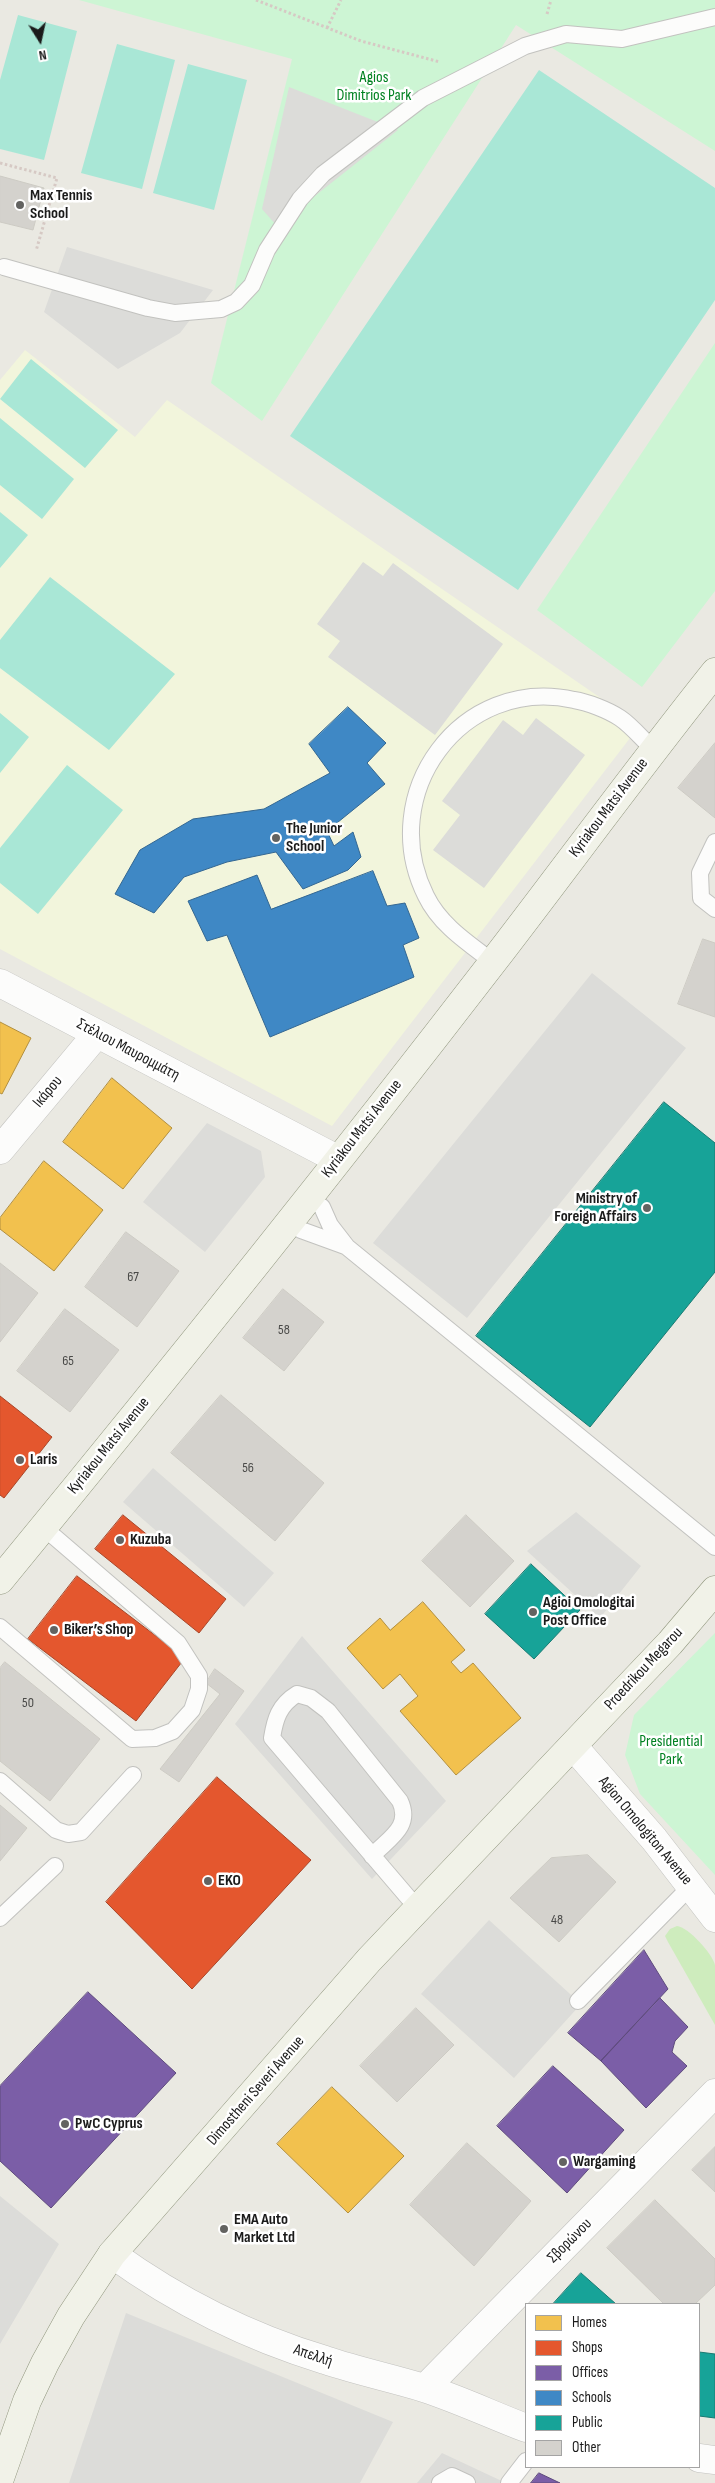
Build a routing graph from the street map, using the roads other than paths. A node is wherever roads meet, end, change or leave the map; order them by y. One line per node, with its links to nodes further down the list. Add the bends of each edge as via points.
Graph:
1 (715, 17): 2 (lane, via 622,39 566,34 526,46 423,98 322,174 300,198 267,250 252,285 236,302 221,309 175,313 148,308)
2 (4, 267)
3 (715, 672): 4 (main road, Kyriakou Matsi Avenue)
4 (653, 749): 7 (main road, Kyriakou Matsi Avenue); 7 (lane, via 619,718 576,700 537,696 492,708 468,721 439,748 419,782 410,821 412,860 426,897 452,932)
5 (715, 842): 6 (lane, via 700,873 701,898)
6 (715, 908)
7 (493, 962): 11 (main road, Kyriakou Matsi Avenue)
8 (0, 983): 9 (street, Στέλιου Μαυρομμάτη)
9 (96, 1035): 10 (street, Ικάρου); 11 (street, Στέλιου Μαυρομμάτη)
10 (0, 1150)
11 (338, 1159): 12 (main road, Kyriakou Matsi Avenue)
12 (309, 1197): 13 (main road, Kyriakou Matsi Avenue); 14 (lane, via 322,1207 330,1225)
13 (290, 1221): 14 (lane, via 302,1230); 15 (main road, Kyriakou Matsi Avenue)
14 (347, 1247): 16 (lane)
15 (43, 1527): 17 (main road, Kyriakou Matsi Avenue); 19 (lane, via 178,1643 199,1676 199,1689 192,1710 173,1731 155,1738 132,1739)
16 (715, 1547)
17 (0, 1580)
18 (715, 1590): 20 (main road, Proedrikou Megarou)
19 (0, 1627)
20 (573, 1746): 25 (street, Agion Omologiton Avenue); 26 (main road, Dimostheni Severi Avenue)
21 (133, 1775): 22 (lane, via 81,1832 68,1834 56,1830)
22 (0, 1781)
23 (372, 1856): 23 (lane, via 272,1738 274,1720 285,1701 296,1694 311,1698 328,1711 400,1801 405,1812 403,1825); 26 (lane)
24 (54, 1866): 27 (lane)
25 (691, 1886): 28 (street, Agion Omologiton Avenue); 29 (lane)
26 (418, 1909): 31 (main road, Dimostheni Severi Avenue, via 369,1960)
27 (0, 1918)
28 (715, 1918)
29 (578, 2001)
30 (715, 2093): 32 (street, Σβορώνου)
31 (112, 2254): 32 (street, Απελλή, via 150,2282 195,2307 267,2340 323,2360); 37 (main road, Dimostheni Severi Avenue, via 45,2363 27,2402)
32 (425, 2388): 33 (street, Απελλή)
33 (525, 2428)
34 (700, 2458): 35 (street)
35 (715, 2460)
36 (525, 2462): 40 (lane)
37 (0, 2478)
38 (440, 2483): 39 (lane, via 452,2476)
39 (467, 2483)
40 (509, 2483)

